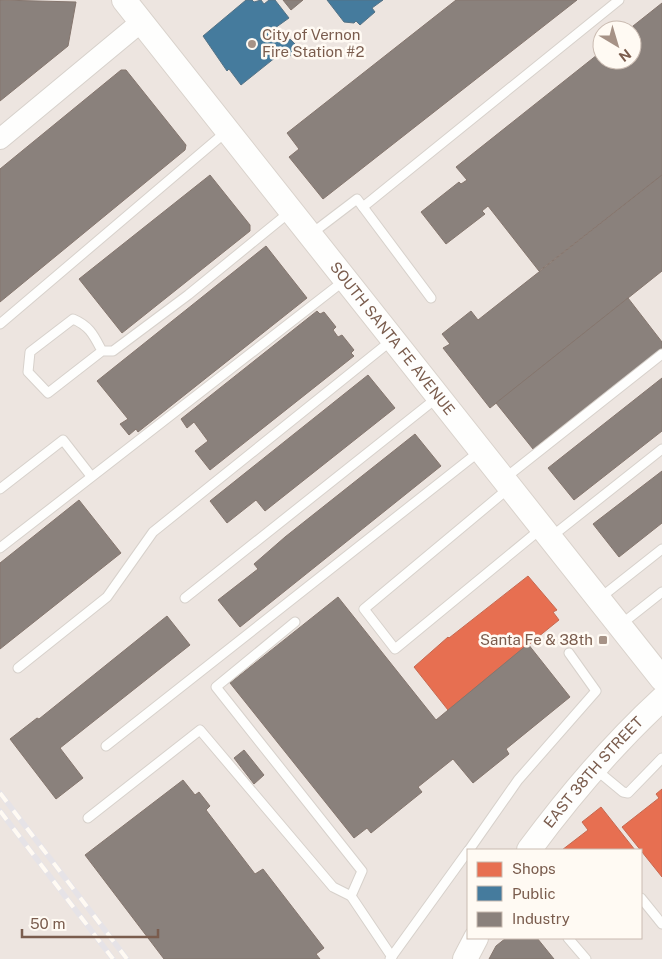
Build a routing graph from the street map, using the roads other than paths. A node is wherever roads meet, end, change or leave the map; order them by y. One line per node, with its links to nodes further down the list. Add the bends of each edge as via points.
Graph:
1 (124, 0): 3 (main road, SOUTH SANTA FE AVENUE)
2 (619, 0): 6 (lane)
3 (141, 22): 4 (main road, SOUTH SANTA FE AVENUE); 5 (street)
4 (228, 131): 7 (main road, SOUTH SANTA FE AVENUE); 11 (lane)
5 (0, 139)
6 (362, 206): 8 (lane, via 357,198); 10 (lane)
7 (291, 211): 8 (main road, SOUTH SANTA FE AVENUE); 13 (lane, via 113,351)
8 (310, 234): 9 (main road, SOUTH SANTA FE AVENUE)
9 (345, 280): 12 (main road, SOUTH SANTA FE AVENUE); 18 (lane)
10 (431, 298)
11 (0, 324)
12 (392, 340): 15 (main road, SOUTH SANTA FE AVENUE); 30 (lane, via 154,532 107,597)
13 (102, 351): 13 (lane, via 48,392 28,372 30,352 73,319 92,330)
14 (662, 354): 19 (lane)
15 (438, 397): 17 (main road, SOUTH SANTA FE AVENUE); 25 (lane)
16 (662, 449): 21 (lane)
17 (480, 451): 19 (main road, SOUTH SANTA FE AVENUE); 33 (lane)
18 (91, 476): 20 (lane, via 64,440); 22 (lane)
19 (507, 483): 21 (main road, SOUTH SANTA FE AVENUE); 21 (lane, via 364,609 395,649)
20 (0, 488)
21 (546, 532): 26 (main road, SOUTH SANTA FE AVENUE)
22 (0, 548)
23 (662, 548): 26 (lane)
24 (662, 592): 28 (lane)
25 (184, 598)
26 (598, 600): 28 (main road, SOUTH SANTA FE AVENUE)
27 (295, 622): 40 (lane, via 216,687 362,871)
28 (619, 626): 31 (main road, SOUTH SANTA FE AVENUE)
29 (568, 653): 37 (lane, via 596,691 518,780)
30 (18, 668)
31 (662, 679)
32 (662, 699): 35 (main road, EAST 38TH STREET)
33 (106, 746)
34 (662, 758): 35 (lane, via 628,793)
35 (594, 768): 38 (main road, EAST 38TH STREET)
36 (88, 818): 40 (lane, via 200,730 333,888)
37 (472, 849)
38 (530, 849)
39 (467, 856): 45 (lane)
40 (351, 896): 45 (lane)
41 (642, 899): 42 (lane)
42 (662, 924)
43 (475, 939): 46 (main road)
44 (569, 939): 47 (lane)
45 (391, 958)
46 (465, 959)
47 (586, 959)

